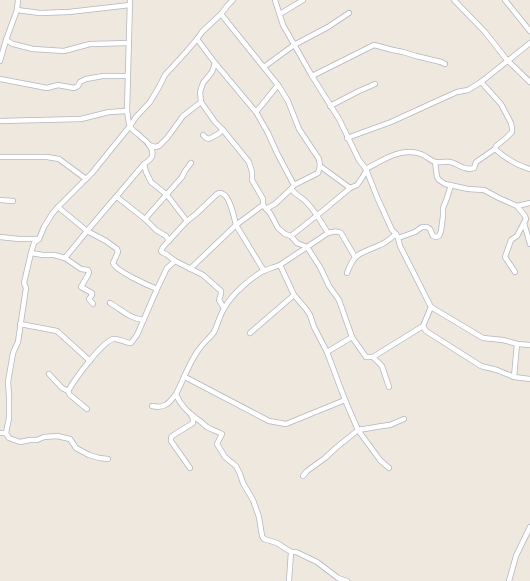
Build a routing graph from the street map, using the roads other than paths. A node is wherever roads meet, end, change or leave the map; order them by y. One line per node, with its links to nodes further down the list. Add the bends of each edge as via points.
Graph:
1 (18, 0): 8 (street)
2 (233, 0): 10 (street)
3 (275, 0): 11 (street)
4 (303, 0): 11 (street)
5 (454, 0): 18 (street, via 485,32)
6 (505, 0): 12 (street)
7 (130, 2): 8 (street, via 69,12 40,13); 15 (street)
8 (17, 10): 14 (street)
9 (349, 13): 17 (street)
10 (221, 14): 13 (street); 22 (street)
11 (280, 14): 17 (street)
12 (530, 31)
13 (197, 39): 20 (street); 35 (street, via 165,75 150,102)
14 (6, 40): 15 (street, via 33,49 64,51 90,44); 19 (street)
15 (129, 43): 23 (street)
16 (530, 43): 18 (street)
17 (294, 46): 22 (street); 24 (street)
18 (507, 60): 26 (street); 27 (street)
19 (0, 61)
20 (215, 63): 30 (street, via 212,72 203,83 200,92); 33 (street)
21 (445, 64): 24 (street, via 374,45)
22 (264, 67): 29 (street)
23 (128, 76): 25 (street, via 103,76 80,82 74,88 58,85 47,88); 32 (street)
24 (312, 76): 31 (street)
25 (0, 79)
26 (481, 82): 38 (street, via 468,90 456,92 391,122); 40 (street, via 501,104 511,123 512,132)
27 (530, 82)
28 (375, 84): 31 (street)
29 (278, 85): 33 (street); 45 (street)
30 (201, 102): 36 (street); 39 (street, via 183,116 159,146)
31 (330, 106): 38 (street)
32 (127, 111): 34 (street, via 109,112 81,119); 35 (street)
33 (256, 112): 50 (street)
34 (0, 121)
35 (130, 126): 39 (street); 48 (street)
36 (223, 130): 37 (street, via 209,139); 59 (street, via 249,162 252,180 263,199)
37 (203, 135)
38 (347, 138): 47 (street)
39 (149, 145): 44 (street, via 152,151 151,159)
40 (495, 149): 42 (street, via 470,169 450,162); 46 (street, via 513,162)
41 (0, 157): 48 (street, via 59,159)
42 (435, 162): 47 (street, via 421,154 397,153); 49 (street, via 439,180)
43 (191, 163): 52 (street)
44 (144, 164): 52 (street, via 150,182); 53 (street)
45 (320, 166): 50 (street, via 318,173); 51 (street)
46 (530, 169)
47 (366, 170): 51 (street, via 357,185); 68 (street)
48 (86, 180): 58 (street)
49 (452, 185): 57 (street, via 484,190); 68 (street, via 443,208 444,216 439,236 433,236 427,227)
50 (292, 187): 59 (street, via 276,204); 60 (street, via 294,193)
51 (350, 188): 60 (street)
52 (167, 196): 61 (street); 62 (street)
53 (117, 197): 61 (street); 65 (street)
54 (0, 200): 55 (street)
55 (13, 201)
56 (530, 203): 57 (street)
57 (517, 206): 63 (street, via 525,216)
58 (58, 207): 65 (street); 70 (street)
59 (264, 207): 64 (street); 67 (street, via 278,228)
60 (317, 215): 66 (street); 67 (street)
61 (145, 219): 71 (street)
62 (187, 221): 64 (street, via 220,193 229,199); 71 (street)
63 (524, 223): 73 (street); 83 (street, via 517,236 511,240 505,257)
64 (236, 225): 81 (street); 82 (street)
65 (87, 231): 78 (street); 85 (street, via 118,250 114,266)
66 (328, 233): 74 (street); 77 (street, via 338,231)
67 (291, 236): 72 (street)
68 (397, 236): 77 (street); 89 (street)
69 (0, 237): 70 (street)
70 (39, 239): 76 (street, via 34,243)
71 (169, 241): 79 (street, via 161,251)
72 (297, 242): 74 (street); 75 (street)
73 (530, 244)
74 (307, 247): 75 (street); 95 (street, via 339,300)
75 (301, 251): 80 (street)
76 (31, 253): 78 (street, via 54,254); 92 (street, via 24,283 26,288)
77 (355, 257): 84 (street)
78 (65, 258): 88 (street, via 81,269 88,270 81,287 92,293 89,299)
79 (175, 261): 81 (street); 85 (street, via 167,268)
80 (280, 266): 82 (street); 86 (street)
81 (190, 268): 90 (street, via 203,275 221,291 219,300)
82 (264, 271): 90 (street, via 246,284)
83 (515, 272)
84 (347, 273)
85 (157, 289): 91 (street)
86 (294, 295): 94 (street); 98 (street, via 310,315)
87 (110, 303): 91 (street, via 122,312)
88 (93, 304)
89 (431, 307): 93 (street); 96 (street, via 483,338)
90 (224, 308): 102 (street, via 214,331 199,348)
91 (143, 320): 100 (street, via 131,343 113,339)
92 (20, 324): 100 (street, via 57,331); 115 (street, via 8,382 9,418)
93 (423, 326): 99 (street); 103 (street, via 426,331 481,366)
94 (250, 333)
95 (352, 337): 98 (street); 99 (street, via 366,357)
96 (517, 344): 97 (street); 103 (street)
97 (530, 345)
98 (327, 352): 108 (street)
99 (372, 357): 105 (street, via 382,366)
100 (90, 361): 106 (street)
101 (49, 374): 106 (street)
102 (185, 377): 107 (street); 108 (street, via 269,421 286,424)
103 (514, 377): 104 (street)
104 (530, 379)
105 (389, 387)
106 (68, 391): 110 (street)
107 (176, 394): 109 (street, via 168,404 158,408); 111 (street)
108 (345, 400): 113 (street)
109 (152, 406)
110 (87, 409)
111 (191, 415): 117 (street, via 192,423 171,438); 121 (street, via 208,428 222,434 217,444 225,457 236,466 253,500 264,539 277,543)
112 (404, 419): 113 (street, via 390,426)
113 (358, 430): 118 (street); 119 (street, via 307,470)
114 (0, 433): 115 (street)
115 (6, 433): 116 (street, via 9,438 20,442 57,436 70,440 76,448 89,455)
116 (108, 459)
117 (190, 468)
118 (389, 468)
119 (303, 476)
120 (530, 527): 124 (street, via 516,556)
121 (291, 552): 122 (street); 123 (street, via 317,562 338,578)
122 (289, 581)
123 (347, 581)
124 (508, 581)

